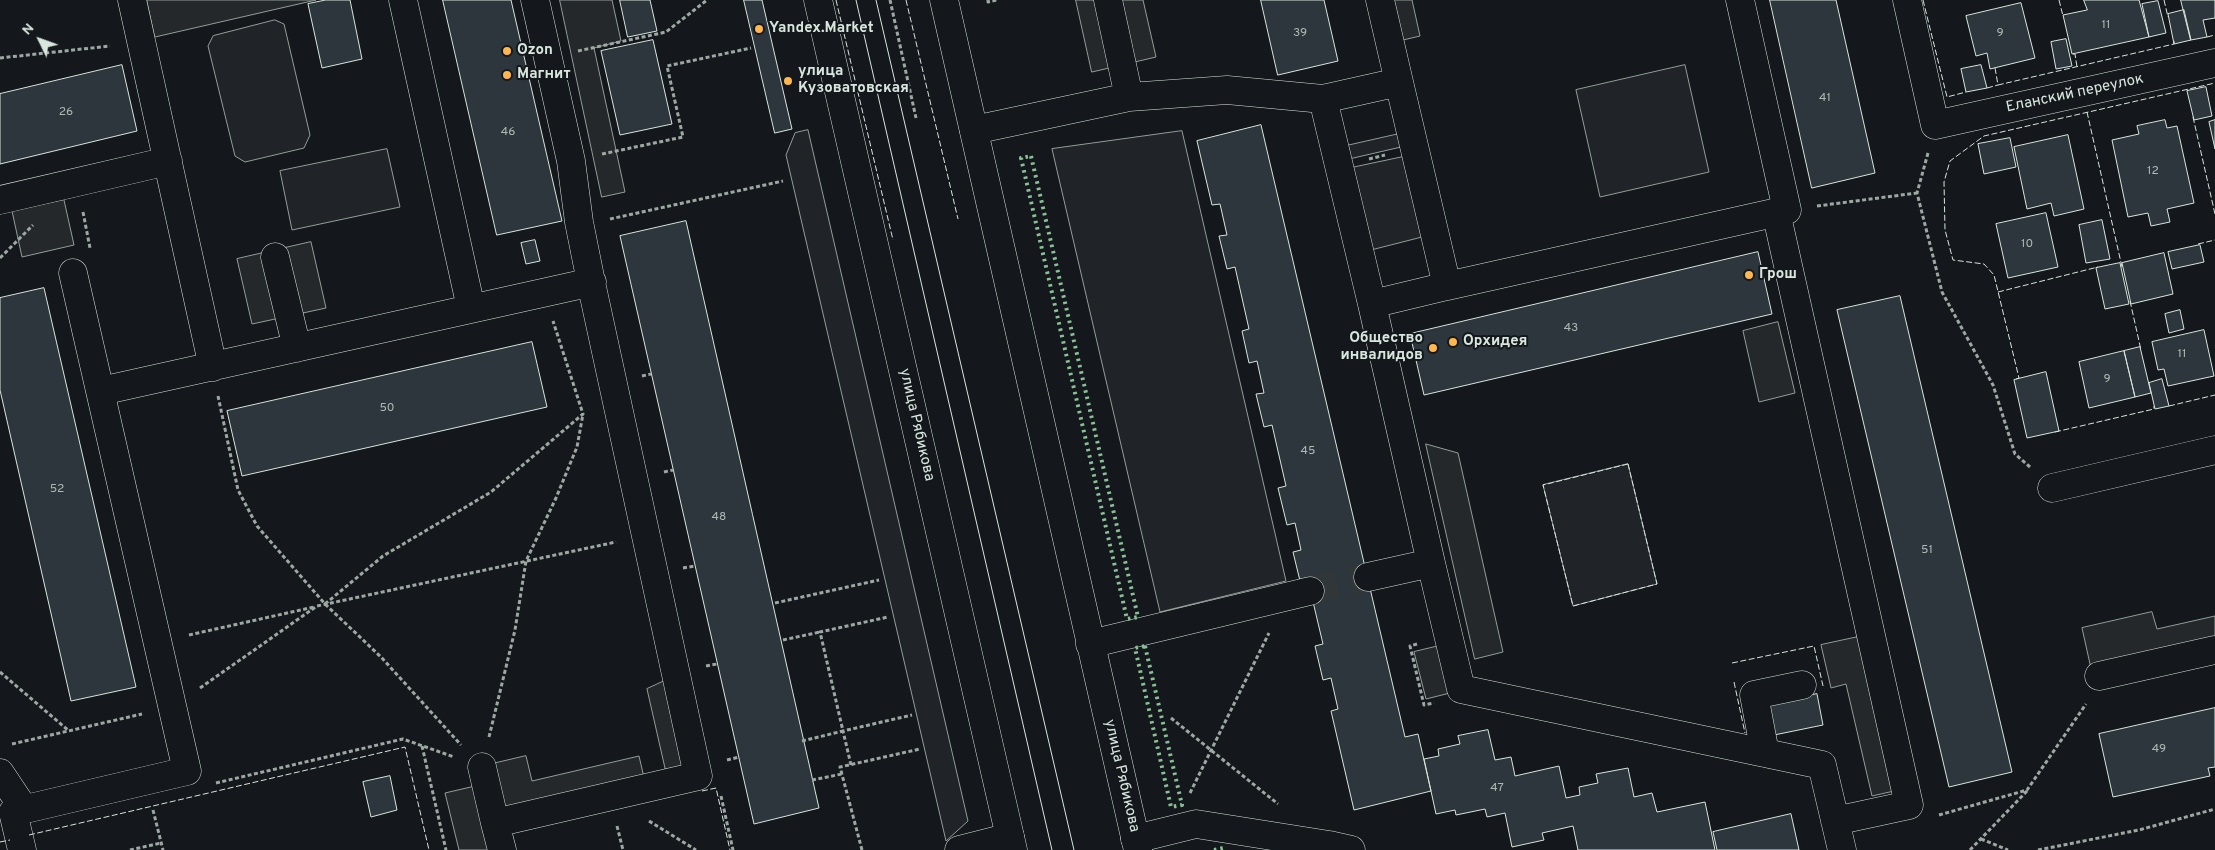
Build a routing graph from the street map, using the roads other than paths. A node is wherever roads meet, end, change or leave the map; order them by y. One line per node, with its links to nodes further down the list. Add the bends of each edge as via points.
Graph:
1 (132, 0): 15 (main road)
2 (403, 0): 23 (main road)
3 (535, 0): 20 (main road, via 571,161 579,222)
4 (818, 0): 42 (main road, улица Рябикова)
5 (944, 0): 14 (main road, улица Рябикова)
6 (1108, 0): 12 (main road)
7 (1380, 0): 11 (main road)
8 (1740, 0): 17 (main road)
9 (1907, 0): 10 (main road, Еланский переулок, via 1935,124)
10 (2215, 63)
11 (1399, 82): 13 (main road); 21 (main road)
12 (1129, 96): 13 (main road, via 1227,90); 14 (main road)
13 (1323, 99): 22 (main road)
14 (974, 130): 32 (main road, улица Рябикова)
15 (168, 161): 16 (main road); 25 (main road)
16 (0, 200)
17 (1781, 211): 21 (main road); 40 (main road, via 1909,805)
18 (275, 257): 24 (main road)
19 (74, 274): 26 (main road)
20 (592, 282): 23 (main road); 41 (main road, via 698,776)
21 (1447, 286): 22 (main road)
22 (1372, 304): 29 (main road)
23 (471, 308): 24 (main road)
24 (297, 348): 25 (main road)
25 (213, 367): 26 (main road)
26 (101, 391): 39 (main road, via 187,771)
27 (2215, 450): 28 (main road)
28 (2052, 488)
29 (1432, 563): 30 (main road); 36 (main road, via 1461,689)
30 (1368, 578)
31 (1298, 594): 32 (main road)
32 (1090, 644): 43 (main road, улица Рябикова)
33 (2215, 650): 35 (main road)
34 (1802, 685): 36 (main road, via 1754,695)
35 (2094, 688)
36 (1765, 753): 40 (main road, via 1822,765)
37 (482, 767): 41 (main road)
38 (0, 773): 39 (main road)
39 (24, 809): 44 (main road, via 13,812)
40 (1835, 821): 48 (main road)
41 (495, 823): 45 (main road)
42 (1011, 844): 46 (main road)
43 (1136, 845): 47 (main road, via 1196,824)
44 (22, 850)
45 (502, 850)
46 (959, 850)
47 (1351, 850)
48 (1842, 850)

